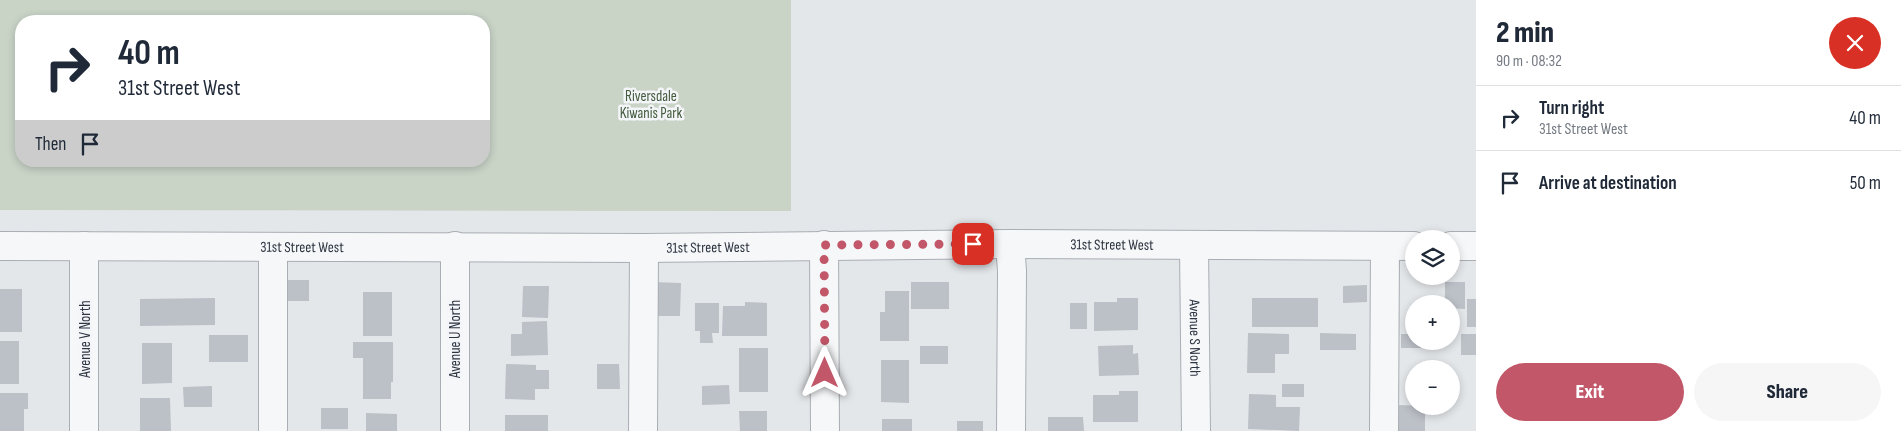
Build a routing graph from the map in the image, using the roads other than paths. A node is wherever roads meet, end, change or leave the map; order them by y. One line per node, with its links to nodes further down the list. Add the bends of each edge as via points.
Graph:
1 (1010, 244): 2 (street, 31st Street West); 6 (street, 31st Street West); 18 (street)
2 (824, 245): 12 (street, 31st Street West); 17 (street)
3 (0, 246): 4 (street, 31st Street West)
4 (84, 246): 11 (street, 31st Street West); 13 (street, Avenue V North)
5 (455, 246): 11 (street, 31st Street West); 12 (street, 31st Street West); 15 (street, Avenue U North)
6 (1194, 246): 7 (street, 31st Street West); 19 (street, Avenue S North)
7 (1385, 246): 8 (street, 31st Street West); 20 (street)
8 (1405, 246)
9 (1460, 246): 10 (street)
10 (1476, 246)
11 (273, 247): 14 (street)
12 (644, 248): 16 (street)
13 (84, 431)
14 (273, 431)
15 (455, 431)
16 (643, 431)
17 (825, 431)
18 (1011, 431)
19 (1196, 431)
20 (1384, 431)

